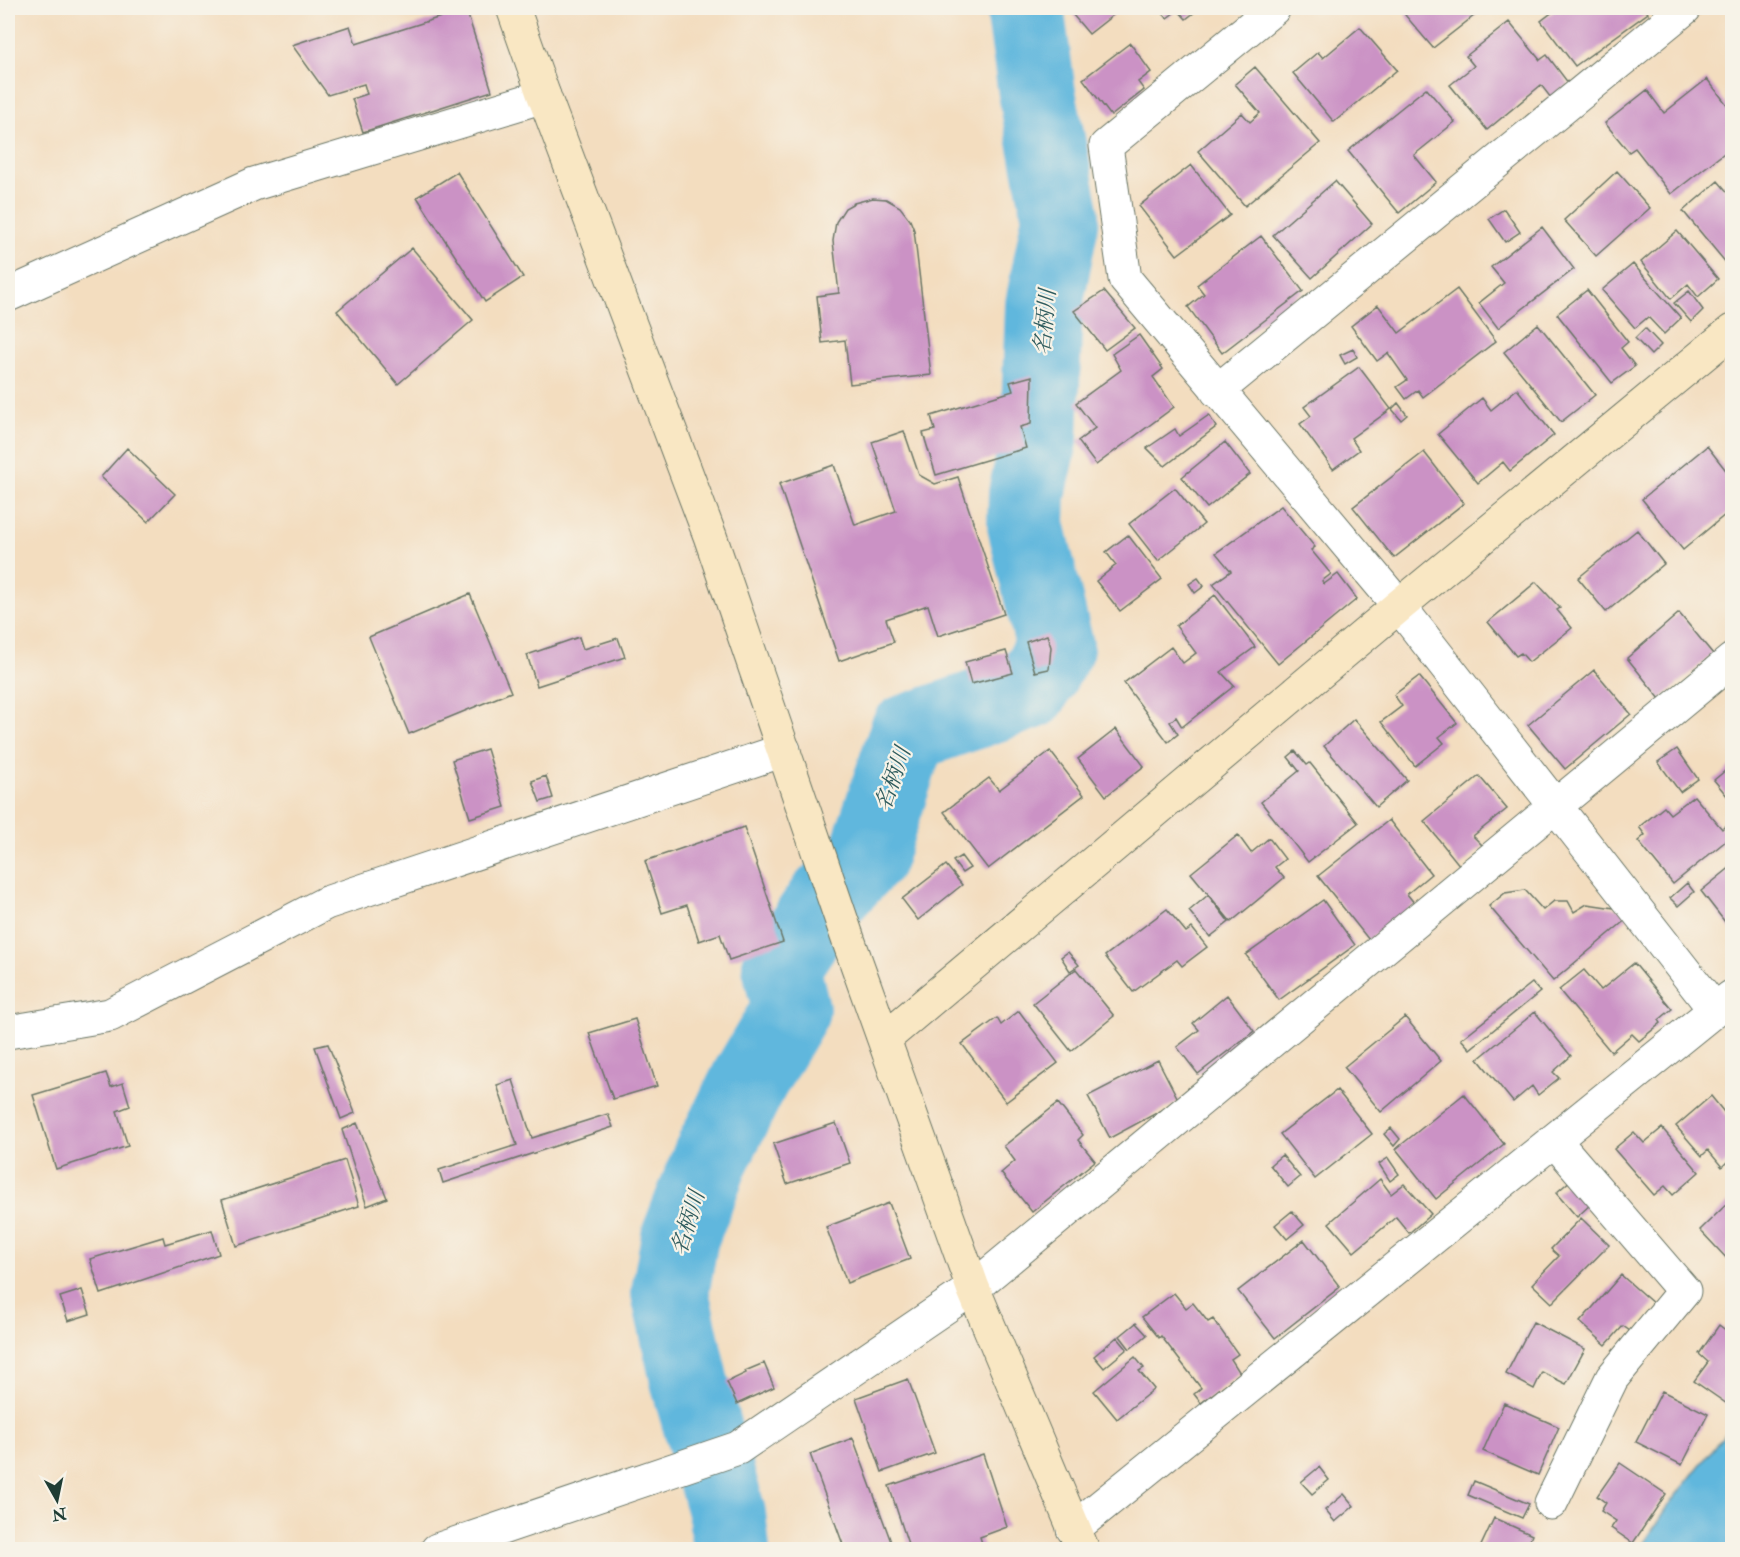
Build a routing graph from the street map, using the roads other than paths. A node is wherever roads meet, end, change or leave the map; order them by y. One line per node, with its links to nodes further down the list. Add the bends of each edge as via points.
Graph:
1 (513, 8): 4 (street)
2 (1274, 8): 7 (street, via 1106,146 1125,279)
3 (1685, 8): 7 (street)
4 (544, 96): 5 (street, via 254,184); 10 (street, via 710,536)
5 (8, 295)
6 (1732, 331): 8 (street)
7 (1217, 391): 8 (street)
8 (1399, 606): 11 (street); 14 (street)
9 (1732, 660): 11 (street)
10 (784, 750): 13 (street, via 326,903 110,1015); 14 (street)
11 (1554, 806): 12 (street); 16 (street)
12 (1724, 1003): 15 (street)
13 (8, 1032)
14 (884, 1039): 16 (street)
15 (1554, 1140): 17 (street, via 1684,1291 1612,1378); 18 (street)
16 (973, 1288): 18 (street); 19 (street, via 738,1448)
17 (1551, 1503)
18 (1078, 1539)
19 (437, 1550)

